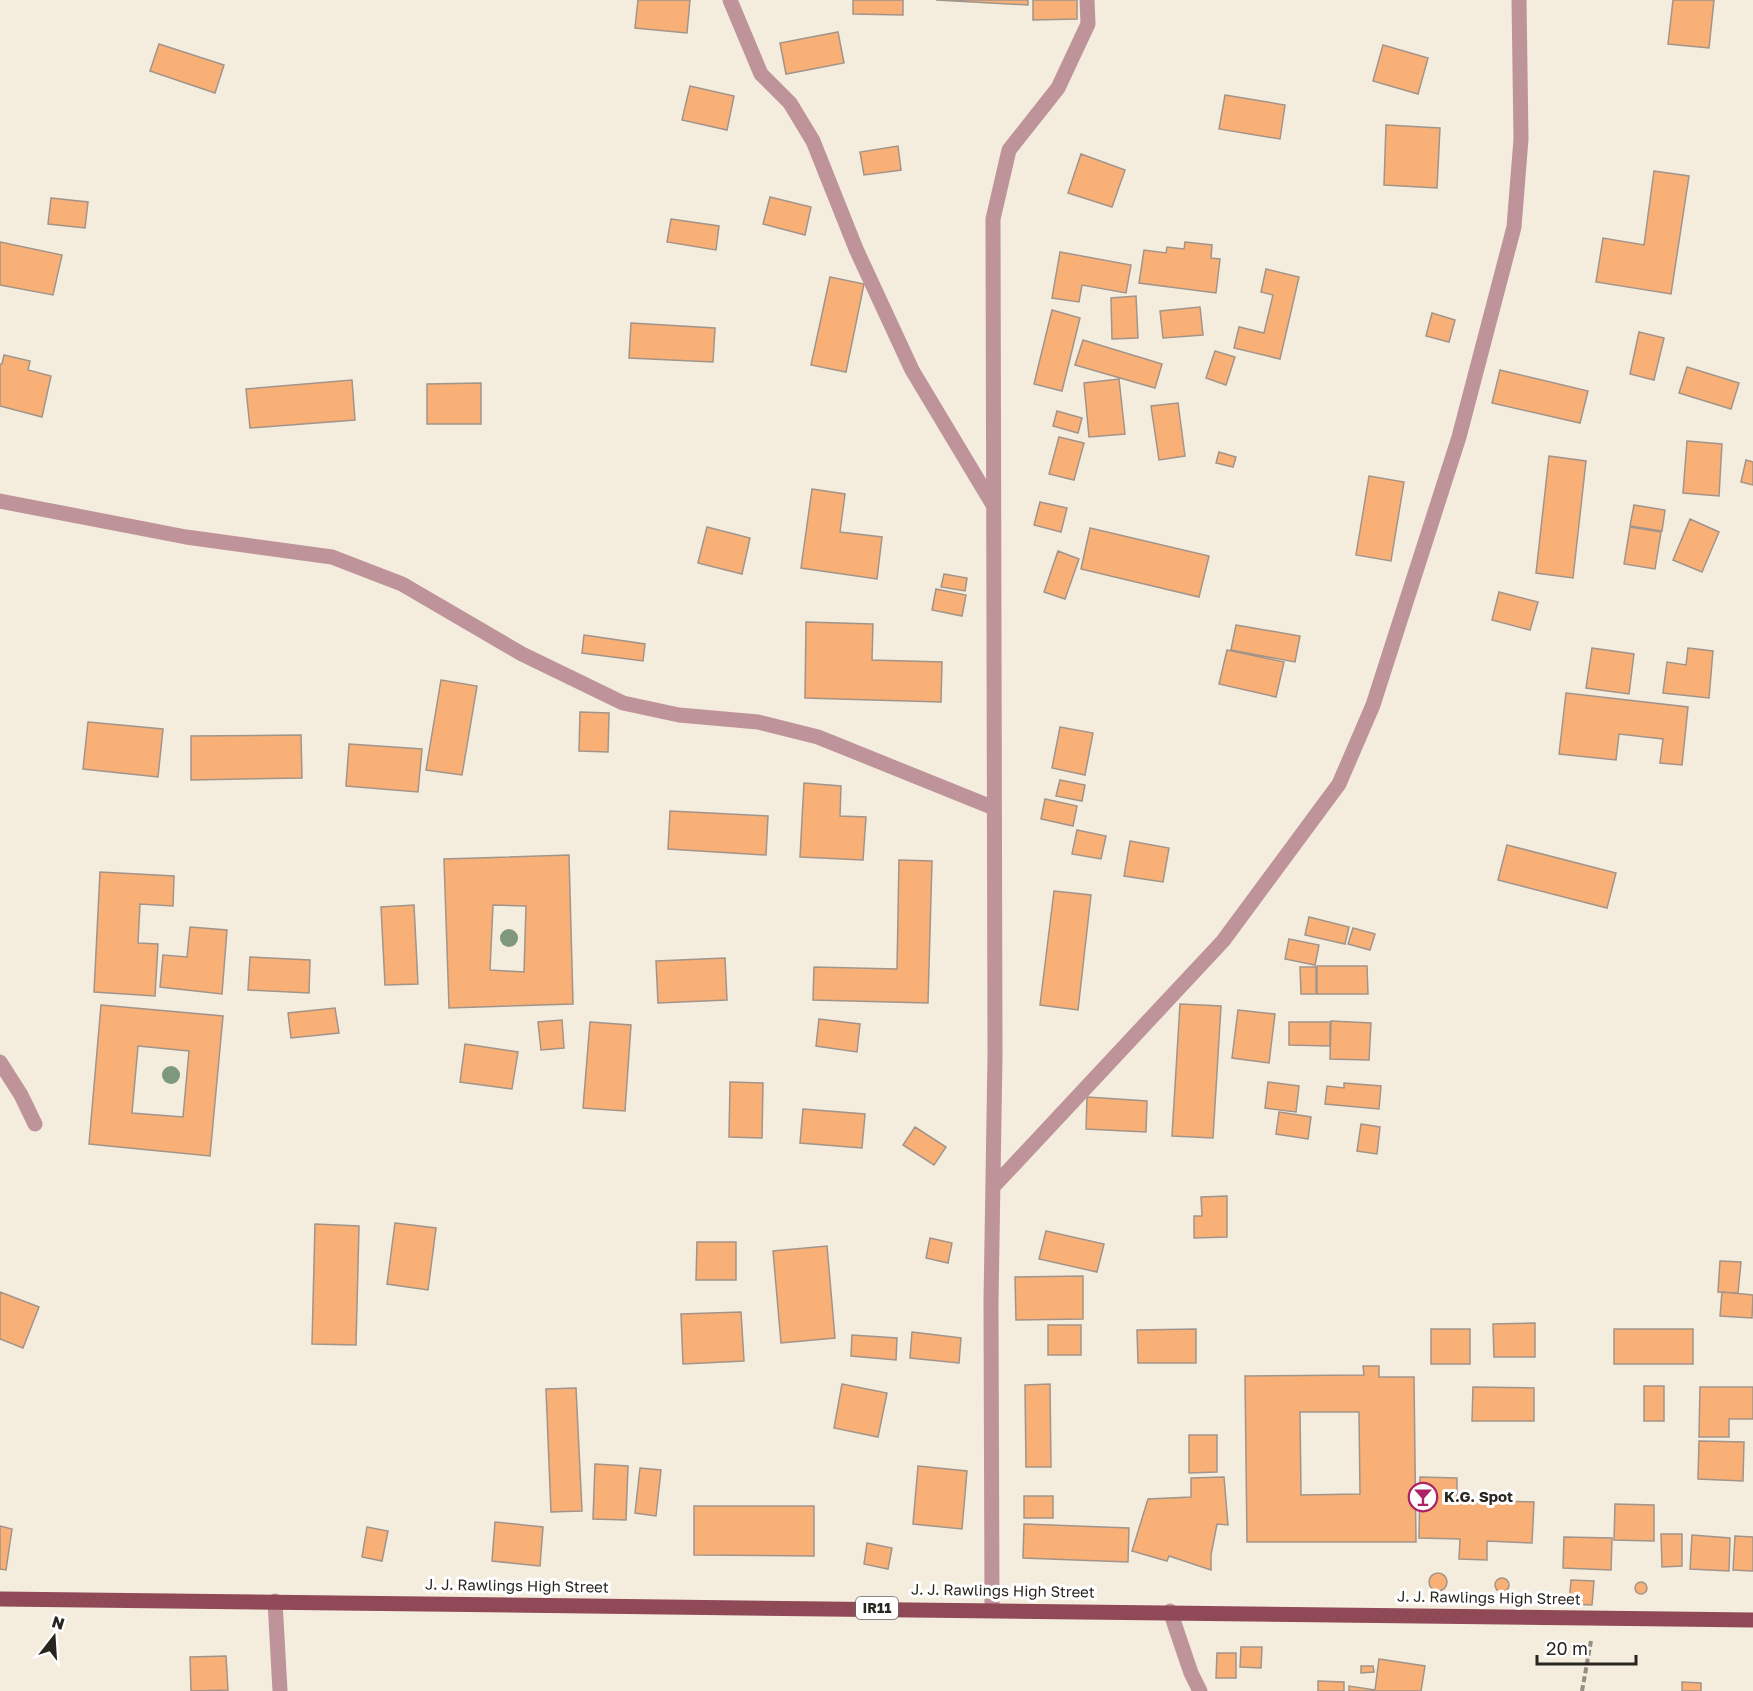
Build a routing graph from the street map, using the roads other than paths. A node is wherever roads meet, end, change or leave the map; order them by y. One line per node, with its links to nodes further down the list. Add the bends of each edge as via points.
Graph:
1 (730, 0): 5 (street, via 761,74 790,103 813,141 856,249 912,370)
2 (1087, 0): 5 (street, via 1088,24 1058,88 1009,150 993,219)
3 (1519, 0): 9 (street, via 1521,139 1514,227 1459,437 1372,705 1339,784 1223,941)
4 (0, 501): 6 (street, via 186,537 332,558 402,584 522,654 623,703 679,715 758,722 818,737)
5 (994, 506): 6 (street)
6 (994, 808): 9 (street)
7 (0, 1062): 8 (street)
8 (35, 1124)
9 (993, 1188): 12 (street)
10 (0, 1599): 11 (main road, J. J. Rawlings High Street / IR11)
11 (275, 1601): 12 (main road, J. J. Rawlings High Street / IR11); 15 (street)
12 (992, 1609): 13 (main road, J. J. Rawlings High Street / IR11)
13 (1170, 1611): 14 (main road, J. J. Rawlings High Street / IR11); 16 (street)
14 (1753, 1620)
15 (280, 1691)
16 (1200, 1691)

